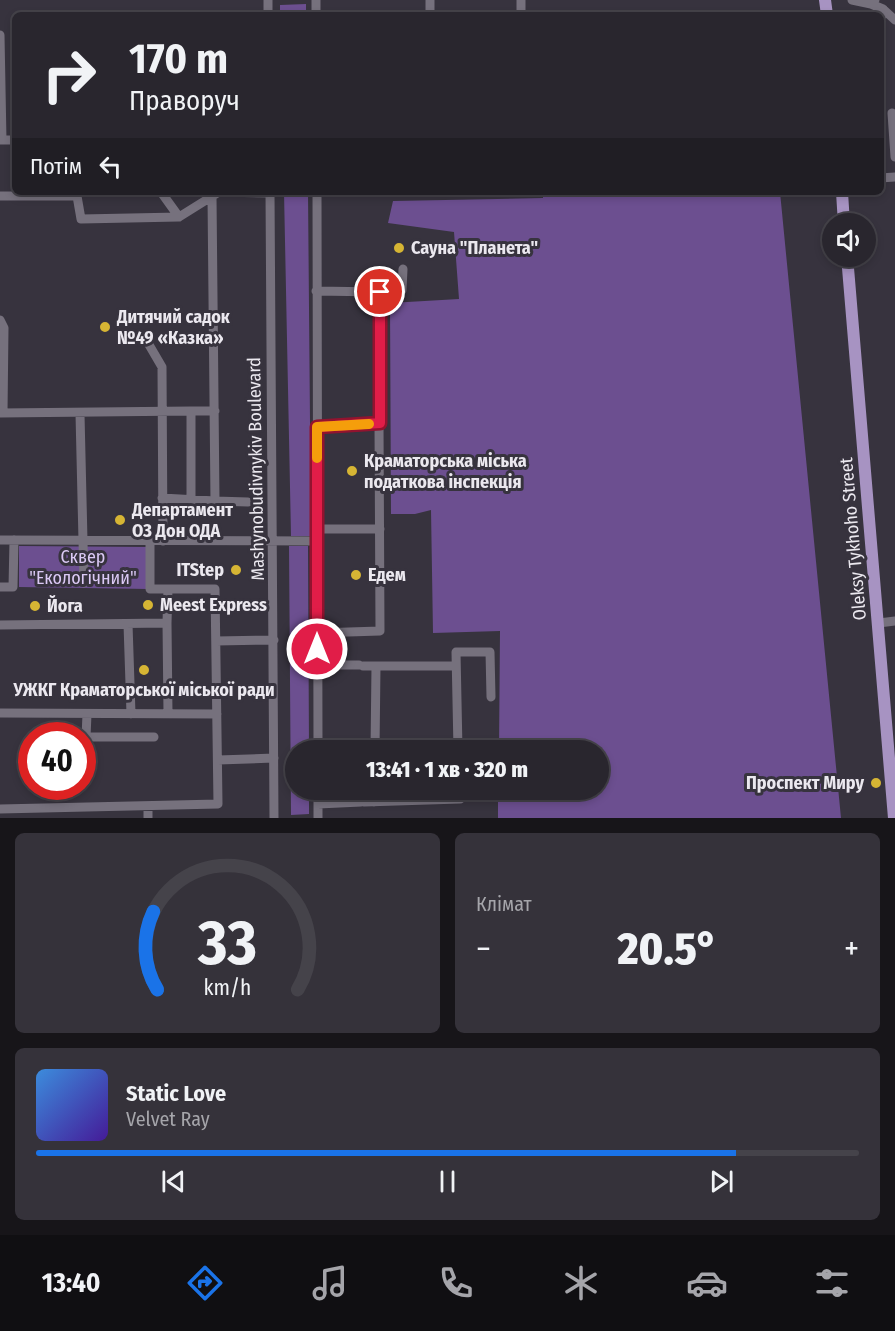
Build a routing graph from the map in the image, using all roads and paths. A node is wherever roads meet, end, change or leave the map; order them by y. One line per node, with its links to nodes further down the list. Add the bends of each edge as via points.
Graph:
1 (852, 0): 2 (street)
2 (873, 2): 3 (street)
3 (883, 9): 4 (street); 5 (street)
4 (882, 12)
5 (895, 20)
6 (0, 35): 8 (street)
7 (892, 113): 9 (street)
8 (1, 140)
9 (895, 157)
10 (163, 195): 17 (street)
11 (270, 195): 42 (street, Mashynobudivnykiv Boulevard)
12 (316, 195): 20 (street)
13 (842, 195): 16 (main road)
14 (0, 196): 17 (street, via 78,196 81,219)
15 (212, 196): 17 (street); 26 (street)
16 (843, 213)
17 (179, 217)
18 (848, 267): 49 (main road, Oleksy Tykhoho Street)
19 (403, 269): 21 (street, via 402,290)
20 (316, 291): 21 (street); 30 (street)
21 (380, 292): 29 (street)
22 (0, 320): 27 (street, via 4,328)
23 (148, 343): 24 (street, via 162,367)
24 (162, 411): 25 (street); 28 (street); 31 (street)
25 (191, 411): 26 (street); 32 (street)
26 (214, 411): 33 (street)
27 (2, 413): 28 (street)
28 (81, 414): 39 (street)
29 (380, 423): 30 (street); 36 (street)
30 (317, 427): 35 (street)
31 (162, 498): 32 (street); 41 (street)
32 (191, 500): 33 (street)
33 (215, 501): 34 (street)
34 (248, 502)
35 (317, 529): 36 (street); 43 (street)
36 (380, 529): 52 (street, via 380,631)
37 (0, 540): 38 (street)
38 (14, 540): 39 (street); 45 (street, via 13,587)
39 (84, 541): 40 (street); 44 (street)
40 (150, 541): 41 (street); 46 (street, via 150,589)
41 (163, 541): 42 (street)
42 (273, 541): 43 (street); 53 (street, Mashynobudivnykiv Boulevard)
43 (317, 541): 52 (street)
44 (84, 583)
45 (0, 587)
46 (168, 589): 48 (street); 54 (street, via 215,589)
47 (895, 621): 49 (street)
48 (167, 623): 50 (street); 62 (street)
49 (879, 623): 81 (main road, Oleksy Tykhoho Street)
50 (129, 624): 51 (street); 61 (street)
51 (0, 625)
52 (317, 633): 55 (street)
53 (274, 640): 54 (street); 70 (street, Mashynobudivnykiv Boulevard)
54 (216, 642): 63 (street)
55 (317, 664): 56 (street); 67 (street)
56 (376, 666): 57 (street); 68 (street)
57 (456, 666): 58 (street, via 456,652 490,652); 69 (street)
58 (491, 697)
59 (0, 714): 60 (street)
60 (87, 714): 61 (street); 64 (street)
61 (131, 714): 62 (street)
62 (168, 714): 63 (street)
63 (217, 714): 71 (street)
64 (86, 722)
65 (96, 737): 66 (street)
66 (154, 737)
67 (318, 740)
68 (375, 740)
69 (458, 740)
70 (274, 758): 71 (street); 79 (street, Mashynobudivnykiv Boulevard)
71 (218, 760): 76 (street, via 218,804)
72 (318, 800): 75 (street)
73 (429, 800): 74 (street)
74 (366, 802): 75 (street)
75 (318, 804): 80 (street)
76 (148, 806): 77 (street); 78 (street)
77 (0, 809)
78 (148, 818)
79 (274, 818)
80 (318, 818)
81 (894, 818)

